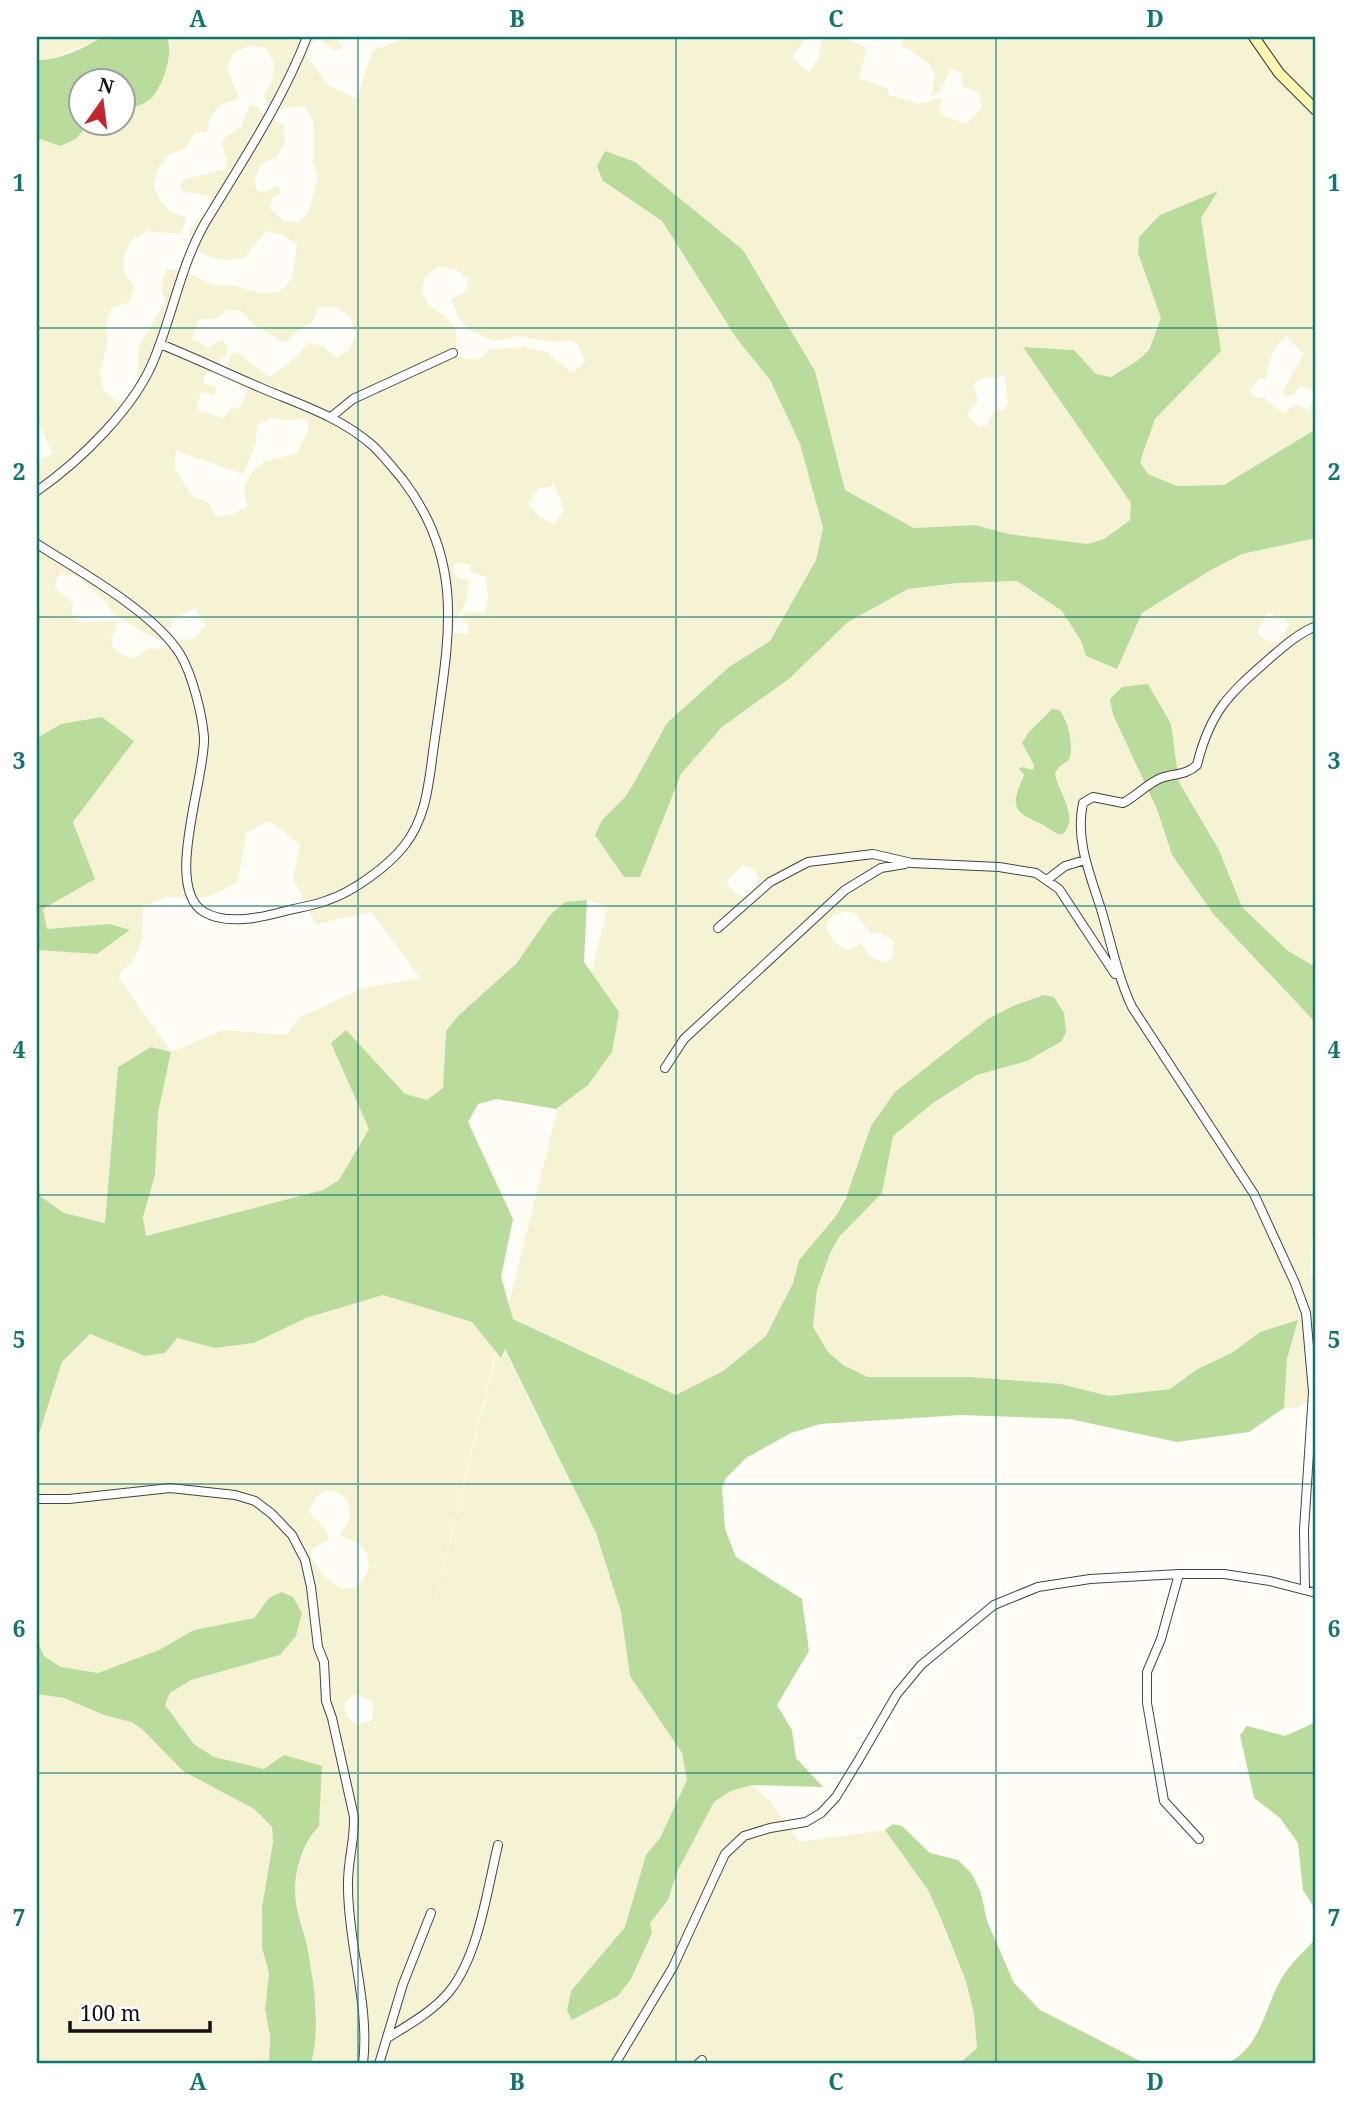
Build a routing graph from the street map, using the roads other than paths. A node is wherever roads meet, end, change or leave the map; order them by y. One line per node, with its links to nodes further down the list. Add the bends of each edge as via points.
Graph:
1 (307, 37): 4 (street, via 205,224)
2 (1254, 37): 3 (street, via 1279,73)
3 (1316, 110)
4 (160, 344): 6 (street); 7 (street, via 150,370 115,420 79,458)
5 (453, 353): 6 (street, via 353,399)
6 (331, 417): 8 (street, via 372,445 419,501 441,553 449,603 426,798 418,825 403,848 373,875 332,900 236,918 218,918 200,910 188,888 185,866 204,738 181,655 163,631)
7 (37, 491)
8 (37, 544)
9 (1316, 626): 10 (street, via 1297,635 1225,700 1212,721 1197,765 1187,774 1160,779 1123,803 1093,797 1083,803)
10 (1085, 860): 12 (street, via 1065,866); 14 (street)
11 (912, 863): 12 (street, via 999,867); 13 (street, via 873,854 808,862 770,882); 15 (street, via 881,868 845,890 684,1039)
12 (1048, 879): 14 (street, via 1069,902)
13 (718, 928)
14 (1120, 982): 18 (street, via 1254,1194 1306,1313 1313,1392)
15 (665, 1068)
16 (37, 1499): 25 (street, via 170,1488 235,1494 255,1501 292,1535 312,1587 326,1701 354,1816 348,1884 364,2017)
17 (1178, 1574): 18 (street, via 1224,1574); 20 (street, via 1147,1672 1147,1703 1164,1801); 24 (street, via 1038,1587 994,1605 945,1644 897,1694 836,1797 821,1813 806,1822 744,1836 725,1854 673,1967)
18 (1305, 1589): 19 (street)
19 (1316, 1593)
20 (1199, 1839)
21 (498, 1845): 23 (street, via 464,1966 449,1992)
22 (431, 1913): 23 (street, via 403,1984)
23 (389, 2037): 26 (street)
24 (617, 2063)
25 (363, 2064)
26 (379, 2064)

